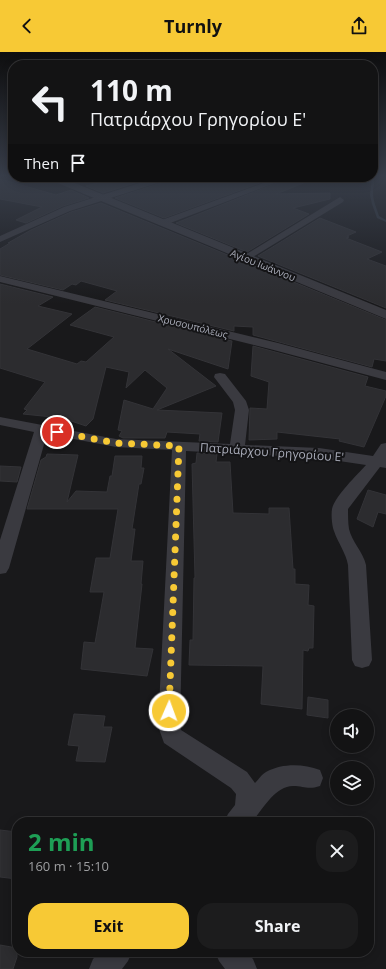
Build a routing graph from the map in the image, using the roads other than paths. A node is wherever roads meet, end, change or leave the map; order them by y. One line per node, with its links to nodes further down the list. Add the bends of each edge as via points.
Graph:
1 (44, 219): 6 (street)
2 (152, 219): 5 (street, Αγίου Ιωάννου)
3 (173, 219): 5 (street)
4 (309, 219): 7 (street)
5 (162, 223): 7 (street, Αγίου Ιωάννου)
6 (0, 239)
7 (245, 258): 9 (street, Αγίου Ιωάννου)
8 (0, 279): 10 (street, Χρυσουπόλεως)
9 (386, 315)
10 (386, 376)
11 (220, 377): 15 (street, via 239,401 242,410)
12 (0, 421): 13 (street, Πατριάρχου Γρηγορίου Ε')
13 (42, 429): 14 (street, Πατριάρχου Γρηγορίου Ε', via 116,443); 17 (street)
14 (179, 446): 15 (street, Πατριάρχου Γρηγορίου Ε'); 20 (street, via 169,726 172,736 239,780 247,791)
15 (237, 449): 16 (street, Πατριάρχου Γρηγορίου Ε')
16 (383, 457): 18 (street, via 345,500 340,510 341,529 357,565)
17 (0, 568)
18 (362, 660)
19 (312, 778): 20 (street, via 292,775 272,780)
20 (242, 816)
21 (114, 957): 23 (street)
22 (232, 957): 24 (street)
23 (103, 969)
24 (243, 969)

